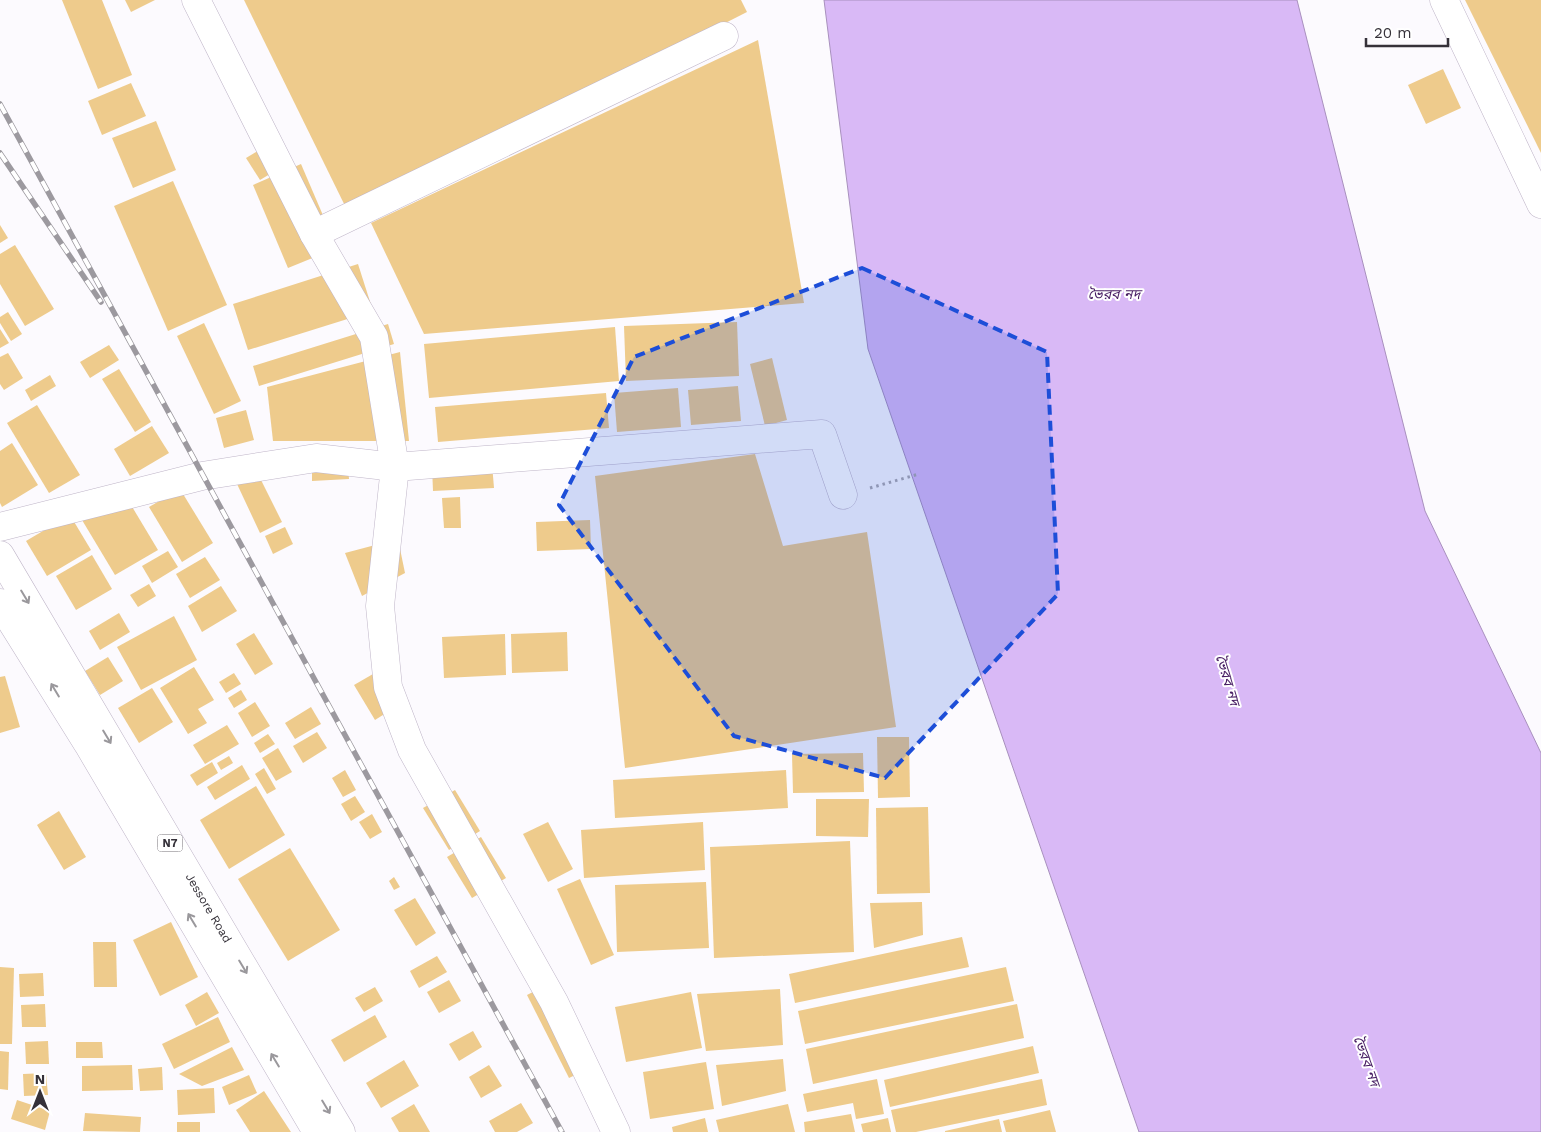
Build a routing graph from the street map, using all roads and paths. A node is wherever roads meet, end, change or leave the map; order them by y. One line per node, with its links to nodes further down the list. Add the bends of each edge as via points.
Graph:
1 (196, 0): 5 (main road)
2 (1444, 0): 4 (main road)
3 (724, 36): 5 (main road)
4 (1541, 204)
5 (314, 234): 6 (main road, via 374,337)
6 (395, 467): 8 (main road, via 822,434); 9 (main road, via 316,458 202,476); 14 (main road, via 380,606 388,687 412,750 554,1002)
7 (919, 474): 8 (path)
8 (843, 495)
9 (0, 527)
10 (0, 555): 13 (main road, Jessore Road / N7, one-way to 13)
11 (0, 603): 12 (main road, Jessore Road / N7, one-way to 11, via 88,744)
12 (317, 1132)
13 (341, 1132)
14 (616, 1132)

